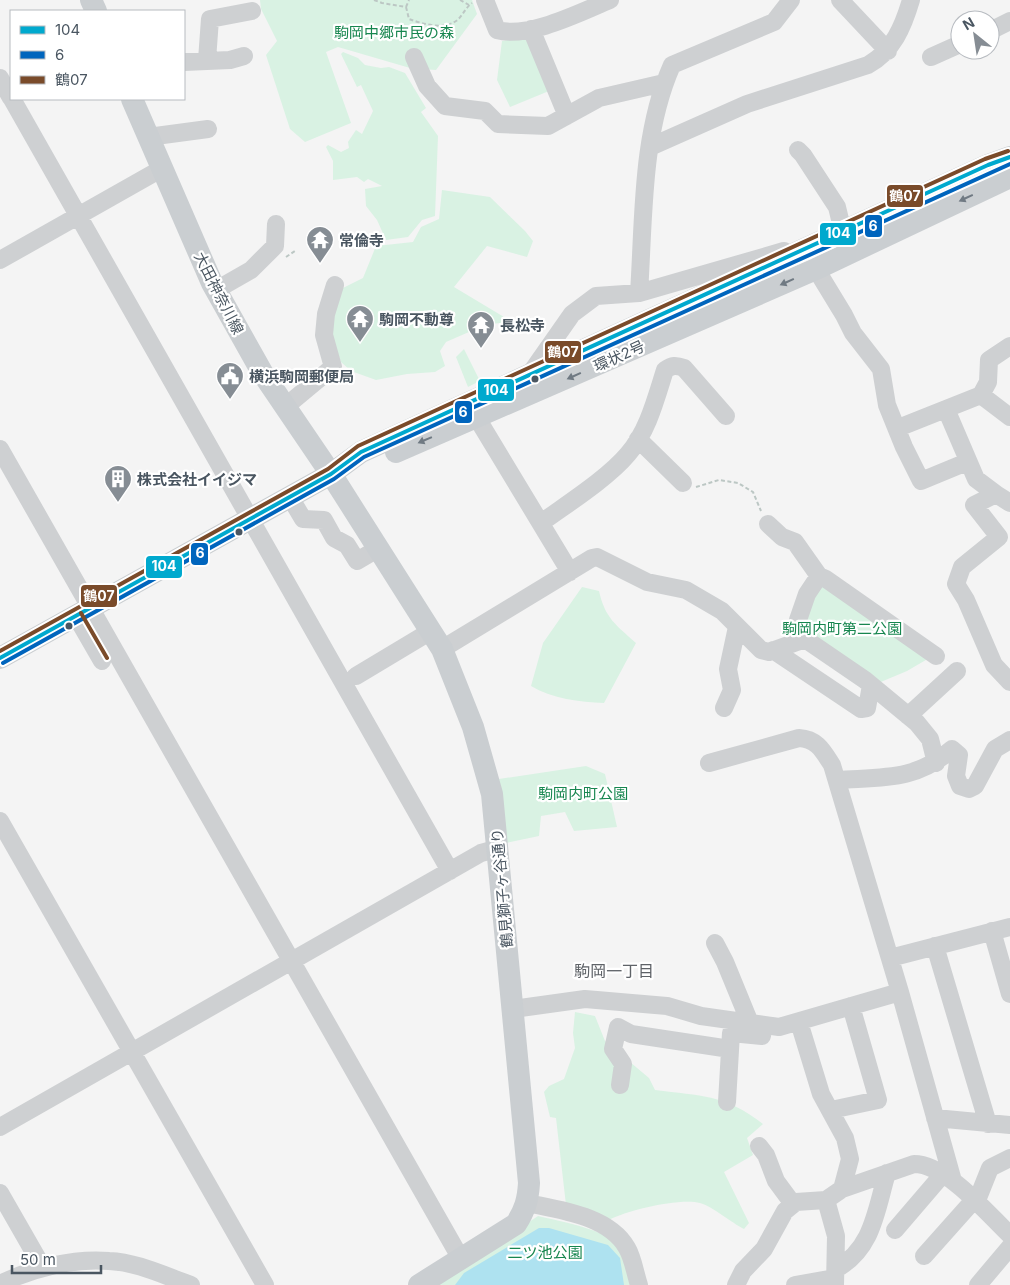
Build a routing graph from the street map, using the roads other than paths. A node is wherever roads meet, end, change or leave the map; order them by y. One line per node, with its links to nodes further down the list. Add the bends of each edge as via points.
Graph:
1 (610, 0): 6 (street)
2 (791, 0): 17 (street, via 774,22 672,65)
3 (840, 0): 10 (street)
4 (910, 0): 10 (street, via 897,37)
5 (476, 2): 8 (street, via 497,30)
6 (575, 7): 8 (street)
7 (252, 12): 14 (street, via 210,19)
8 (531, 29): 21 (street)
9 (950, 48): 13 (street)
10 (888, 51): 24 (street, via 868,64 747,104)
11 (244, 56): 14 (street)
12 (414, 57): 21 (street, via 427,86 445,106 485,111 498,124 548,126)
13 (931, 57)
14 (207, 60): 15 (street)
15 (185, 62)
16 (0, 78): 18 (street)
17 (664, 83): 21 (street, via 599,98); 24 (street)
18 (10, 95)
19 (13, 100): 29 (street)
20 (132, 100): 23 (main road, 大田神奈川線)
21 (567, 116)
22 (208, 129): 23 (street)
23 (148, 137): 27 (main road, 大田神奈川線)
24 (650, 147): 36 (street)
25 (798, 150): 31 (street, via 837,207)
26 (1010, 158): 31 (main road, 環状2号)
27 (161, 169): 29 (street); 35 (main road, 大田神奈川線)
28 (1010, 178): 33 (main road, 環状2号, one-way to 33)
29 (79, 216): 32 (street); 54 (street)
30 (276, 224): 35 (street, via 275,246 251,270)
31 (842, 230): 36 (street, via 802,246); 37 (main road, 環状2号)
32 (0, 260)
33 (816, 269): 37 (main road, 環状2号, one-way to 37); 46 (street, via 853,333 881,369 888,405)
34 (336, 285): 41 (street, via 326,314 324,335 333,367)
35 (216, 290): 41 (main road, 大田神奈川線)
36 (639, 293): 37 (street, via 658,302); 39 (street, via 596,296 572,314)
37 (667, 324): 39 (main road, 環状2号); 44 (main road, 環状2号, one-way to 44)
38 (1010, 346): 40 (street, via 989,360 988,382)
39 (530, 374): 50 (main road, 環状2号, via 361,452)
40 (981, 395): 42 (street); 45 (street)
41 (285, 407): 50 (main road, 大田神奈川線)
42 (946, 409): 46 (street); 49 (street)
43 (726, 416): 47 (street, via 684,368 677,365 665,370 653,408)
44 (477, 418): 50 (main road, 環状2号, one-way to 50, via 364,465); 56 (street)
45 (1010, 418)
46 (898, 428): 49 (street, via 921,481)
47 (638, 439): 51 (street); 56 (street, via 628,454)
48 (0, 449): 60 (street)
49 (967, 462): 53 (street, via 976,479)
50 (332, 474): 52 (main road); 57 (main road, 鶴見獅子ヶ谷通り)
51 (688, 485)
52 (290, 497): 54 (main road); 57 (street, via 303,520 324,520 334,538 347,544 357,561)
53 (1003, 499): 70 (street, via 974,505 999,537 962,566 956,584 994,665)
54 (251, 518): 60 (main road); 80 (street)
55 (765, 518): 59 (street, via 782,537 795,542)
56 (541, 524): 58 (street)
57 (379, 548): 63 (main road, 鶴見獅子ヶ谷通り)
58 (570, 572): 61 (street, via 597,557 647,582 686,590 722,611); 63 (street)
59 (819, 576): 62 (street, via 807,594 798,620); 65 (street)
60 (82, 612): 66 (main road); 67 (street); 86 (street)
61 (737, 627): 64 (street, via 761,650); 72 (street, via 728,669 732,690)
62 (805, 639): 64 (street); 71 (street)
63 (437, 640): 69 (street); 79 (main road, 鶴見獅子ヶ谷通り, via 474,727 492,794)
64 (773, 650): 71 (street, via 861,709 867,708)
65 (936, 656)
66 (0, 658)
67 (102, 661)
68 (956, 671): 73 (street)
69 (356, 676)
70 (1010, 682)
71 (870, 685): 73 (street)
72 (724, 708)
73 (908, 716): 76 (street, via 930,739)
74 (1010, 740): 76 (street, via 996,750 975,786 968,789 960,786 956,776 959,755 952,750)
75 (710, 763): 77 (street, via 799,738 809,739 820,746)
76 (936, 763): 77 (street, via 905,776)
77 (838, 780): 85 (street)
78 (0, 821): 95 (street)
79 (499, 848): 80 (street, via 488,849); 90 (main road, 鶴見獅子ヶ谷通り)
80 (450, 871): 86 (street)
81 (1010, 927): 82 (street)
82 (992, 931): 84 (street); 88 (street)
83 (715, 943): 92 (street)
84 (936, 946): 85 (street); 100 (street)
85 (890, 958): 87 (street)
86 (291, 960): 95 (street); 117 (street)
87 (900, 992): 89 (street); 99 (street)
88 (1010, 994)
89 (851, 1006): 91 (street); 98 (street, via 878,1100)
90 (513, 1009): 92 (street, via 585,999 667,1006 701,1016); 111 (main road, 鶴見獅子ヶ谷通り, via 529,1183)
91 (798, 1022): 93 (street); 98 (street, via 821,1094)
92 (750, 1023): 93 (street)
93 (777, 1027): 94 (street, via 775,1038 731,1033)
94 (730, 1049): 96 (street, via 631,1034 618,1027 613,1049 623,1064); 97 (street)
95 (130, 1051): 102 (street); 123 (street)
96 (620, 1086)
97 (727, 1102)
98 (830, 1110): 107 (street, via 845,1138 850,1159)
99 (935, 1118): 100 (street); 106 (street)
100 (988, 1124): 101 (street)
101 (1010, 1125)
102 (0, 1127)
103 (759, 1146): 112 (street, via 776,1181)
104 (1010, 1158): 110 (street, via 990,1168)
105 (887, 1173): 106 (street, via 914,1164 925,1164); 107 (street); 119 (street, via 865,1244)
106 (948, 1177): 110 (street); 113 (street)
107 (842, 1189): 109 (street)
108 (0, 1193): 118 (street)
109 (826, 1200): 112 (street); 119 (street, via 836,1236)
110 (974, 1202): 114 (street); 116 (street)
111 (527, 1203): 117 (main road, 鶴見獅子ヶ谷通り, via 516,1224); 125 (street, via 569,1213 604,1225 616,1233 628,1249)
112 (793, 1204): 126 (street, via 785,1211 764,1250 743,1271)
113 (894, 1230)
114 (1010, 1235)
115 (1010, 1247): 128 (street)
116 (924, 1256)
117 (461, 1259): 124 (main road, 鶴見獅子ヶ谷通り)
118 (43, 1268): 120 (street, via 110,1260); 121 (street)
119 (835, 1277): 127 (street)
120 (171, 1282): 122 (street)
121 (0, 1284)
122 (191, 1285)
123 (265, 1285)
124 (419, 1285)
125 (639, 1285)
126 (736, 1285)
127 (795, 1285)
128 (978, 1285)

